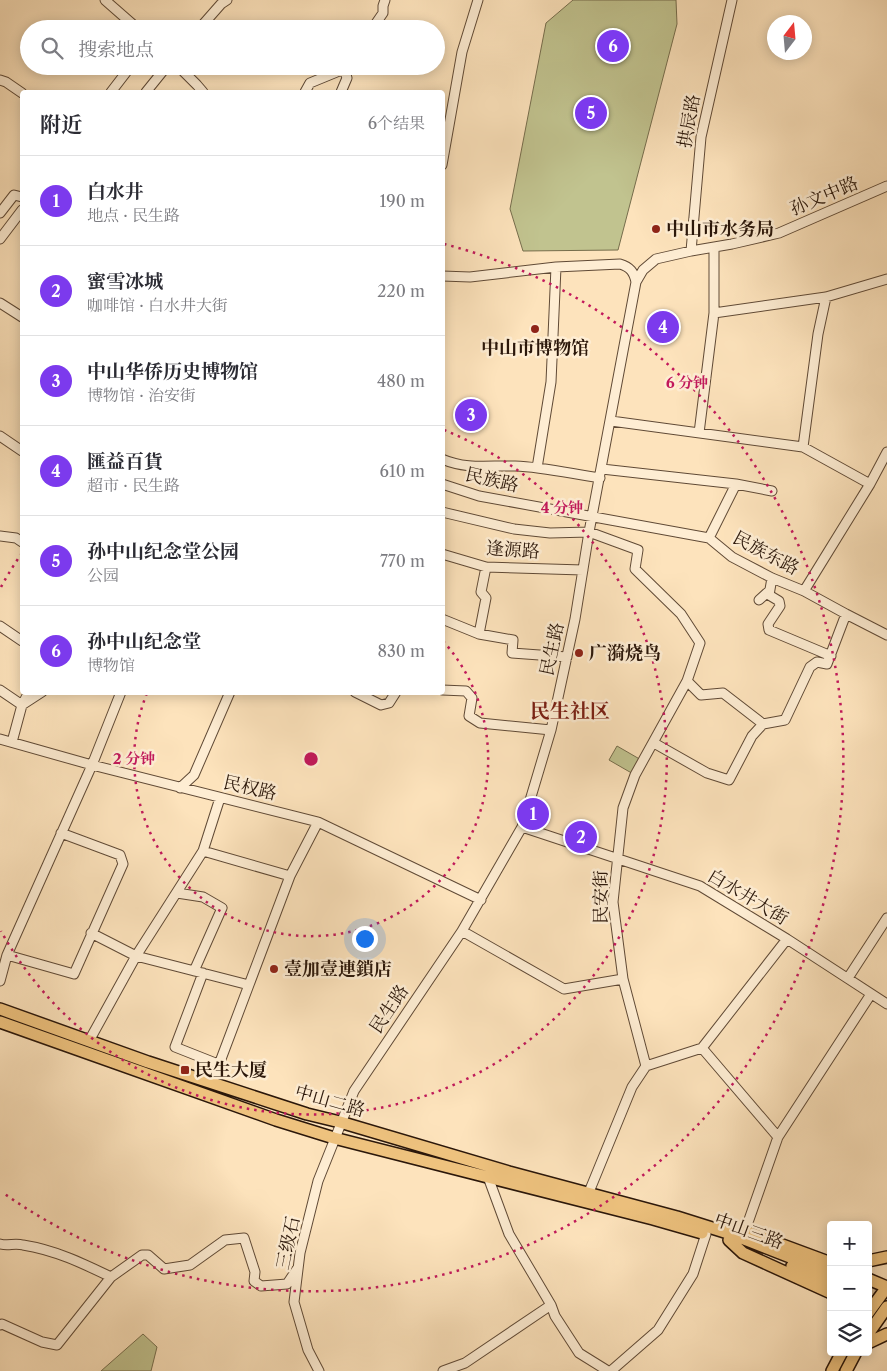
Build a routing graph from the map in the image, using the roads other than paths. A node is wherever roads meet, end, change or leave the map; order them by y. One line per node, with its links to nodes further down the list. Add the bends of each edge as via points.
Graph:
1 (105, 0): 6 (street)
2 (227, 0): 7 (street)
3 (385, 0): 8 (street)
4 (478, 0): 21 (street, via 462,52)
5 (732, 0): 30 (street, 拱辰路, via 700,137)
6 (128, 20)
7 (207, 20)
8 (378, 20)
9 (124, 75): 15 (street)
10 (160, 75): 16 (street)
11 (187, 75): 17 (street)
12 (328, 75): 18 (street, via 310,83)
13 (347, 75): 19 (street)
14 (0, 80): 20 (street)
15 (113, 90)
16 (148, 90)
17 (201, 90)
18 (306, 90)
19 (342, 90)
20 (20, 92)
21 (445, 148)
22 (887, 186): 29 (street, 孙文中路, via 779,233)
23 (20, 196): 24 (street, via 14,195)
24 (0, 213)
25 (20, 213): 26 (street)
26 (14, 221): 27 (street); 28 (street)
27 (20, 226)
28 (0, 239)
29 (714, 247): 30 (street, 孙文中路); 37 (street)
30 (692, 251): 34 (street, 孙文中路, via 656,259 643,270)
31 (556, 267): 32 (street, via 470,277); 34 (street, via 620,264 630,267); 46 (street, via 551,382)
32 (445, 276)
33 (887, 279): 35 (street)
34 (636, 282): 39 (street, 民生路)
35 (826, 297): 37 (street); 42 (street)
36 (0, 303): 38 (street)
37 (714, 313): 40 (street)
38 (20, 316)
39 (611, 421): 40 (street); 47 (street, 民生路)
40 (699, 433): 42 (street)
41 (0, 436): 43 (street)
42 (803, 447): 49 (street)
43 (20, 450)
44 (887, 452): 49 (street)
45 (445, 460): 46 (street, via 468,466)
46 (537, 468): 47 (street)
47 (601, 474): 48 (street); 53 (street, 民生路)
48 (736, 484): 51 (street); 56 (street)
49 (870, 484): 63 (street)
50 (445, 485): 53 (street, 民族路, via 479,496)
51 (772, 491)
52 (445, 513): 54 (street, via 514,529 550,533)
53 (593, 516): 54 (street, 民生路); 56 (street, 民族东路)
54 (590, 532): 60 (street, 民生路); 73 (street, 民安街, via 638,550 635,569 681,614 700,643)
55 (0, 536): 57 (street)
56 (709, 538): 61 (street, 民族东路, via 732,558)
57 (20, 541)
58 (445, 555): 59 (street, 逢源路)
59 (486, 567): 60 (street, 逢源路); 68 (street, via 480,592 486,598)
60 (583, 570): 72 (street, 民生路)
61 (772, 578): 62 (street); 63 (street, 民族东路)
62 (769, 591): 64 (street); 71 (street, via 780,606 768,624 769,630)
63 (804, 591): 65 (street, 民族东路)
64 (759, 600)
65 (846, 614): 69 (street, 民族东路); 71 (street)
66 (445, 621): 68 (street)
67 (0, 626): 70 (street)
68 (479, 634): 72 (street, via 513,640 512,653)
69 (887, 634)
70 (20, 640)
71 (831, 656): 83 (street, via 827,664 817,662 810,667 785,720)
72 (567, 657): 84 (street, 民生路)
73 (687, 681): 83 (street, via 702,695 722,693); 87 (street, 民安街)
74 (0, 690): 82 (street)
75 (445, 690): 84 (street, via 466,691 472,698 469,716 480,723)
76 (27, 695): 82 (street)
77 (37, 695): 82 (street)
78 (120, 695): 88 (street)
79 (229, 695): 89 (street, via 194,775)
80 (362, 695): 81 (street, via 381,704 389,703)
81 (394, 695)
82 (22, 705): 86 (street)
83 (763, 724): 87 (street, via 752,736 729,780 707,773)
84 (551, 730): 92 (street, 民生路)
85 (0, 739): 86 (street, 民权路)
86 (12, 742): 88 (street, 民权路)
87 (654, 742): 95 (street, 民安街, via 635,775 623,808)
88 (92, 765): 89 (street, 民权路); 93 (street)
89 (180, 788): 90 (street, 民权路)
90 (220, 798): 91 (street, 民权路); 94 (street)
91 (318, 822): 96 (street); 98 (street, 民权路)
92 (522, 826): 95 (street, 白水井大街); 98 (street, 民生路)
93 (61, 833): 101 (street, via 120,855 123,864); 103 (street)
94 (203, 850): 96 (street); 97 (street)
95 (617, 858): 102 (street, 白水井大街, via 700,886); 107 (street, 民安街, via 613,902)
96 (290, 876): 109 (street)
97 (177, 893): 104 (street); 105 (street, via 204,897 222,908)
98 (481, 900): 100 (street, 民生路)
99 (887, 918): 106 (street)
100 (462, 931): 107 (street, via 564,989); 119 (street, 民生路, via 354,1091)
101 (91, 933): 103 (street, via 74,974); 104 (street)
102 (787, 938): 106 (street, 白水井大街); 115 (street)
103 (7, 955): 108 (street)
104 (136, 956): 105 (street); 114 (street)
105 (198, 972): 109 (street); 116 (street, via 175,1047)
106 (848, 978): 110 (street, 白水井大街)
107 (623, 979): 117 (street, 民安街)
108 (0, 981)
109 (248, 985): 116 (street)
110 (871, 994): 111 (street, 白水井大街); 120 (street)
111 (887, 1004)
112 (0, 1009): 114 (main road, 中山二路)
113 (0, 1022): 121 (main road, 中山二路)
114 (90, 1041): 118 (main road, 中山二路)
115 (702, 1048): 117 (street); 120 (street)
116 (218, 1064): 118 (street)
117 (646, 1066): 123 (street, via 632,1087)
118 (212, 1083): 119 (main road, 中山二路)
119 (340, 1122): 121 (street, 三级石); 123 (main road, 中山二路)
120 (778, 1137): 126 (street)
121 (334, 1138): 122 (main road, 中山二路); 132 (street, 三级石, via 318,1181)
122 (488, 1177): 124 (main road, 中山二路); 138 (street, via 509,1234)
123 (589, 1192): 124 (main road, 中山二路)
124 (654, 1215): 125 (main road, 中山三路); 127 (main road, 中山三路)
125 (677, 1217): 126 (main road, via 704,1217); 133 (main road, 中山三路)
126 (745, 1231): 131 (main road)
127 (706, 1234): 137 (main road, 中山三路, via 729,1240 743,1254); 148 (street, via 693,1274 658,1330)
128 (0, 1244): 134 (street, via 21,1244 68,1256)
129 (887, 1257): 130 (main road)
130 (872, 1260)
131 (827, 1261)
132 (298, 1267): 134 (street, via 287,1284 261,1286 254,1281 255,1272 244,1238 225,1240 190,1265 164,1269 148,1255 142,1255); 146 (street, 三级石, via 294,1302 308,1350)
133 (827, 1271)
134 (111, 1277): 140 (street, via 58,1345)
135 (872, 1281): 136 (main road)
136 (887, 1287): 139 (main road)
137 (827, 1289)
138 (551, 1305): 147 (street, via 466,1363); 148 (street, via 579,1353)
139 (877, 1313): 141 (main road)
140 (0, 1325)
141 (872, 1325)
142 (887, 1334): 143 (main road)
143 (872, 1341)
144 (840, 1356): 149 (main road)
145 (854, 1356): 150 (main road)
146 (319, 1371)
147 (443, 1371)
148 (609, 1371)
149 (832, 1371)
150 (846, 1371)

